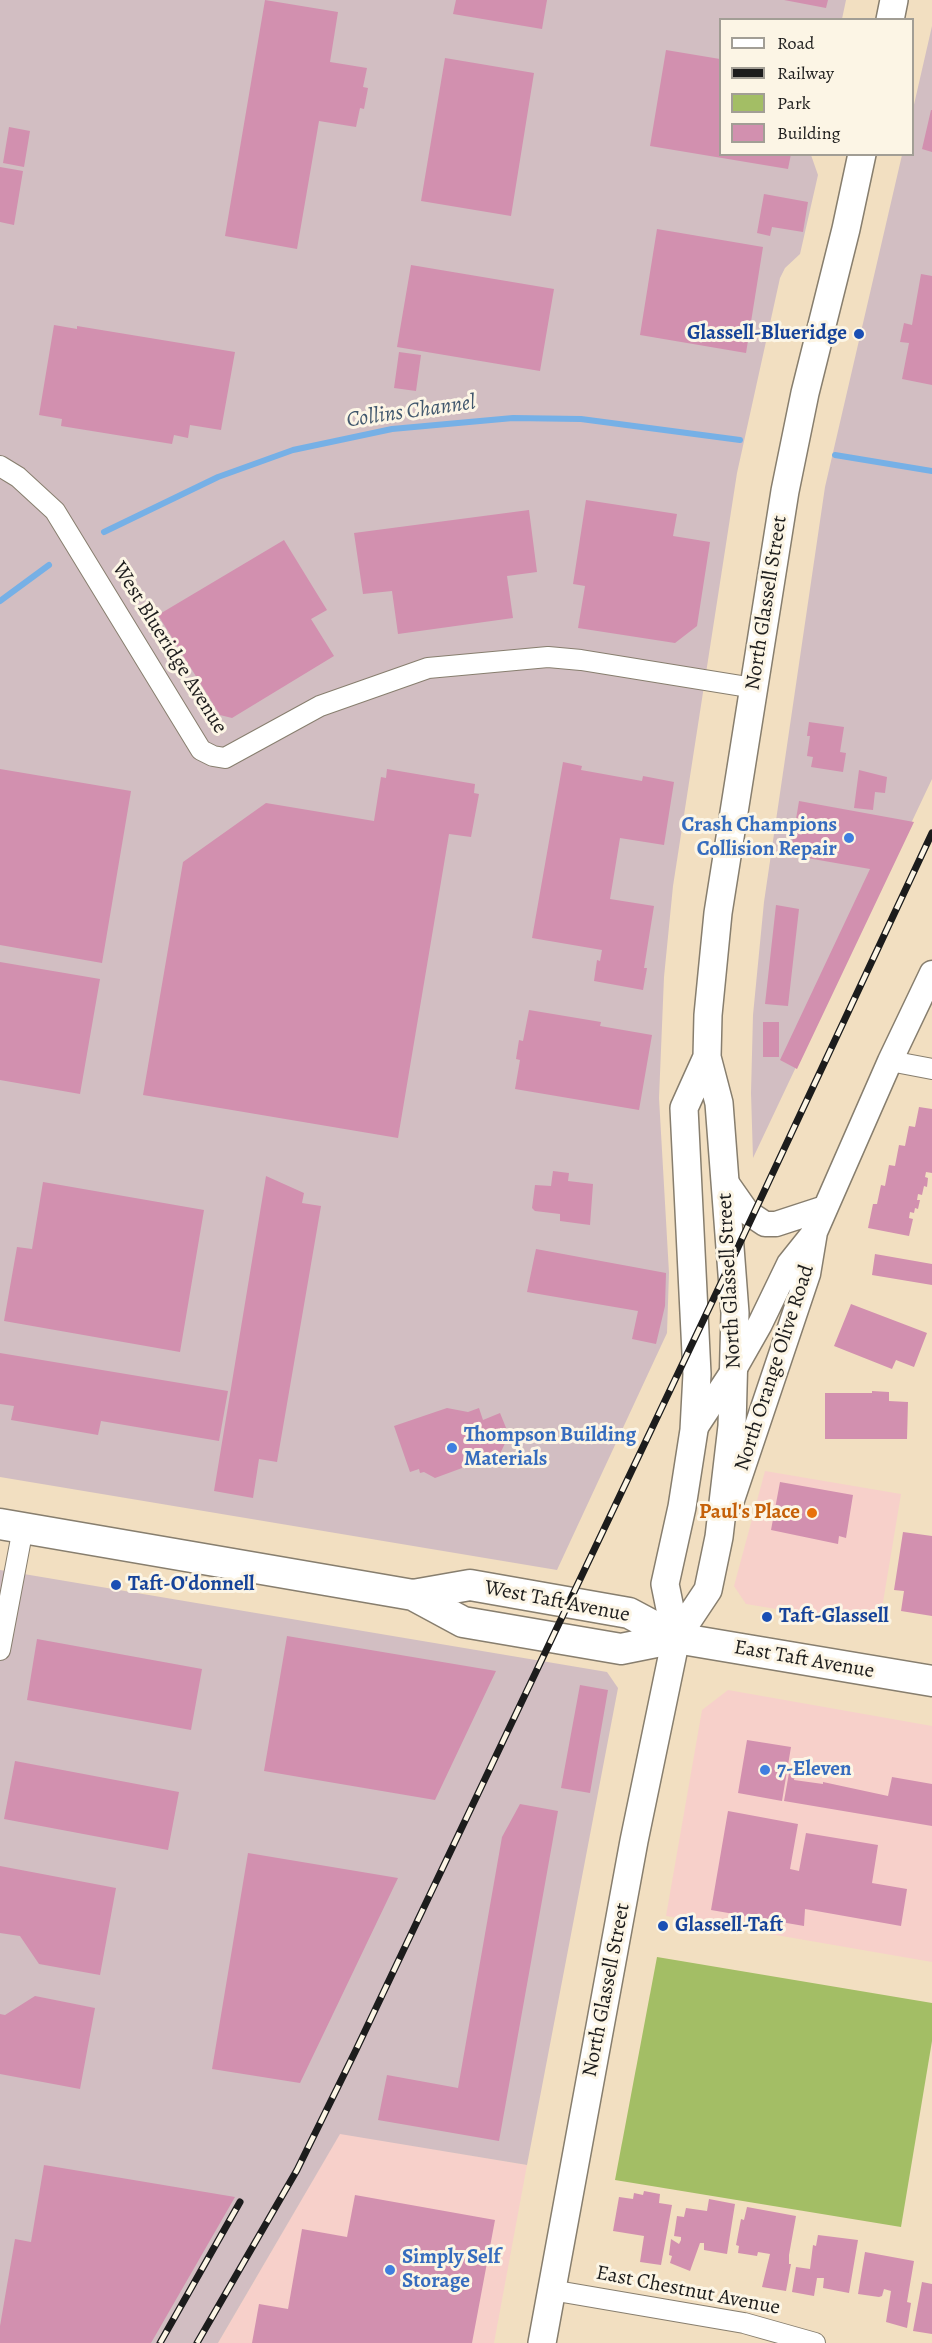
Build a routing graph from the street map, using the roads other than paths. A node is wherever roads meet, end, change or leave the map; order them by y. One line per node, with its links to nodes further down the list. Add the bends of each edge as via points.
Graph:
1 (894, 0): 2 (main road)
2 (890, 18)
3 (862, 156): 5 (main road, North Glassell Street, via 802,404)
4 (0, 466): 5 (street, West Blueridge Avenue, via 55,511 201,750 213,756 225,758 320,706 428,668 548,657)
5 (754, 688): 7 (main road, North Glassell Street, via 718,913)
6 (932, 973): 8 (street, North Orange Olive Road)
7 (707, 1057): 10 (main road, North Glassell Street, via 719,1103); 14 (main road, North Glassell Street, via 684,1108 697,1333)
8 (890, 1061): 9 (street); 11 (street, North Orange Olive Road)
9 (932, 1069)
10 (726, 1182): 11 (street, via 747,1212 765,1224); 13 (main road, North Glassell Street)
11 (825, 1208): 12 (street, North Orange Olive Road)
12 (815, 1232): 13 (street, North Orange Olive Road, via 789,1264); 16 (street, North Orange Olive Road, via 808,1274)
13 (735, 1368): 14 (street, North Orange Olive Road); 16 (main road, North Glassell Street)
14 (694, 1430): 17 (main road, North Glassell Street, via 665,1584)
15 (12, 1526): 17 (main road, West Taft Avenue, via 413,1595 463,1622 621,1649); 18 (street)
16 (719, 1537): 17 (main road, North Glassell Street, via 708,1590)
17 (676, 1638): 19 (main road, East Taft Avenue); 20 (main road, North Glassell Street, via 634,1841)
18 (0, 1650)
19 (932, 1681)
20 (551, 2290): 21 (main road, North Glassell Street); 22 (street, East Chestnut Avenue, via 744,2323)
21 (542, 2343)
22 (815, 2343)

